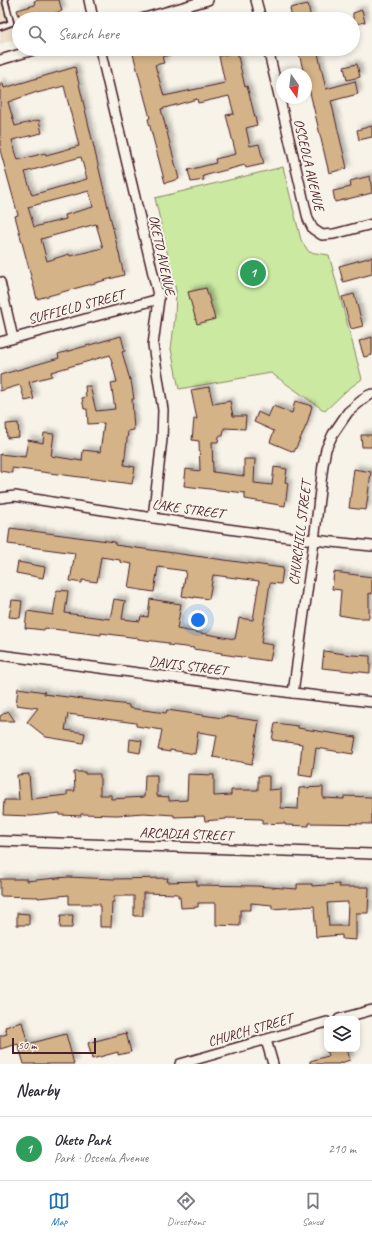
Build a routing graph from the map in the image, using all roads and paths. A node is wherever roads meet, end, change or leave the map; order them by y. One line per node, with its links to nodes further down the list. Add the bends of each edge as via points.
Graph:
1 (5, 0): 8 (lane, via 11,24)
2 (89, 0): 5 (street)
3 (208, 0): 6 (street)
4 (256, 0): 7 (street)
5 (92, 12)
6 (166, 12)
7 (259, 12)
8 (0, 27)
9 (13, 56): 12 (street)
10 (102, 56): 15 (street, OKETO AVENUE)
11 (270, 56): 13 (street, OSCEOLA AVENUE, via 308,219 313,229 322,235 334,234)
12 (0, 60)
13 (372, 224)
14 (0, 282): 16 (street)
15 (159, 299): 16 (street, SUFFIELD STREET); 20 (street, OKETO AVENUE, via 153,345 163,410)
16 (13, 338): 17 (street, SUFFIELD STREET)
17 (0, 342)
18 (372, 394): 21 (street, CHURCHILL STREET, via 348,412 326,449)
19 (0, 498): 20 (street, LAKE STREET, via 15,496)
20 (153, 518): 21 (street, LAKE STREET)
21 (314, 540): 22 (street, LAKE STREET); 24 (street, CHURCHILL STREET)
22 (372, 546)
23 (0, 655): 24 (street, DAVIS STREET)
24 (293, 694): 25 (street, DAVIS STREET)
25 (372, 702)
26 (0, 841): 27 (street, ARCADIA STREET)
27 (372, 854)
28 (372, 1010): 29 (street)
29 (350, 1016)
30 (324, 1023): 31 (street, CHURCH STREET)
31 (266, 1040): 32 (street, CHURCH STREET); 33 (street)
32 (180, 1064)
33 (273, 1064)

